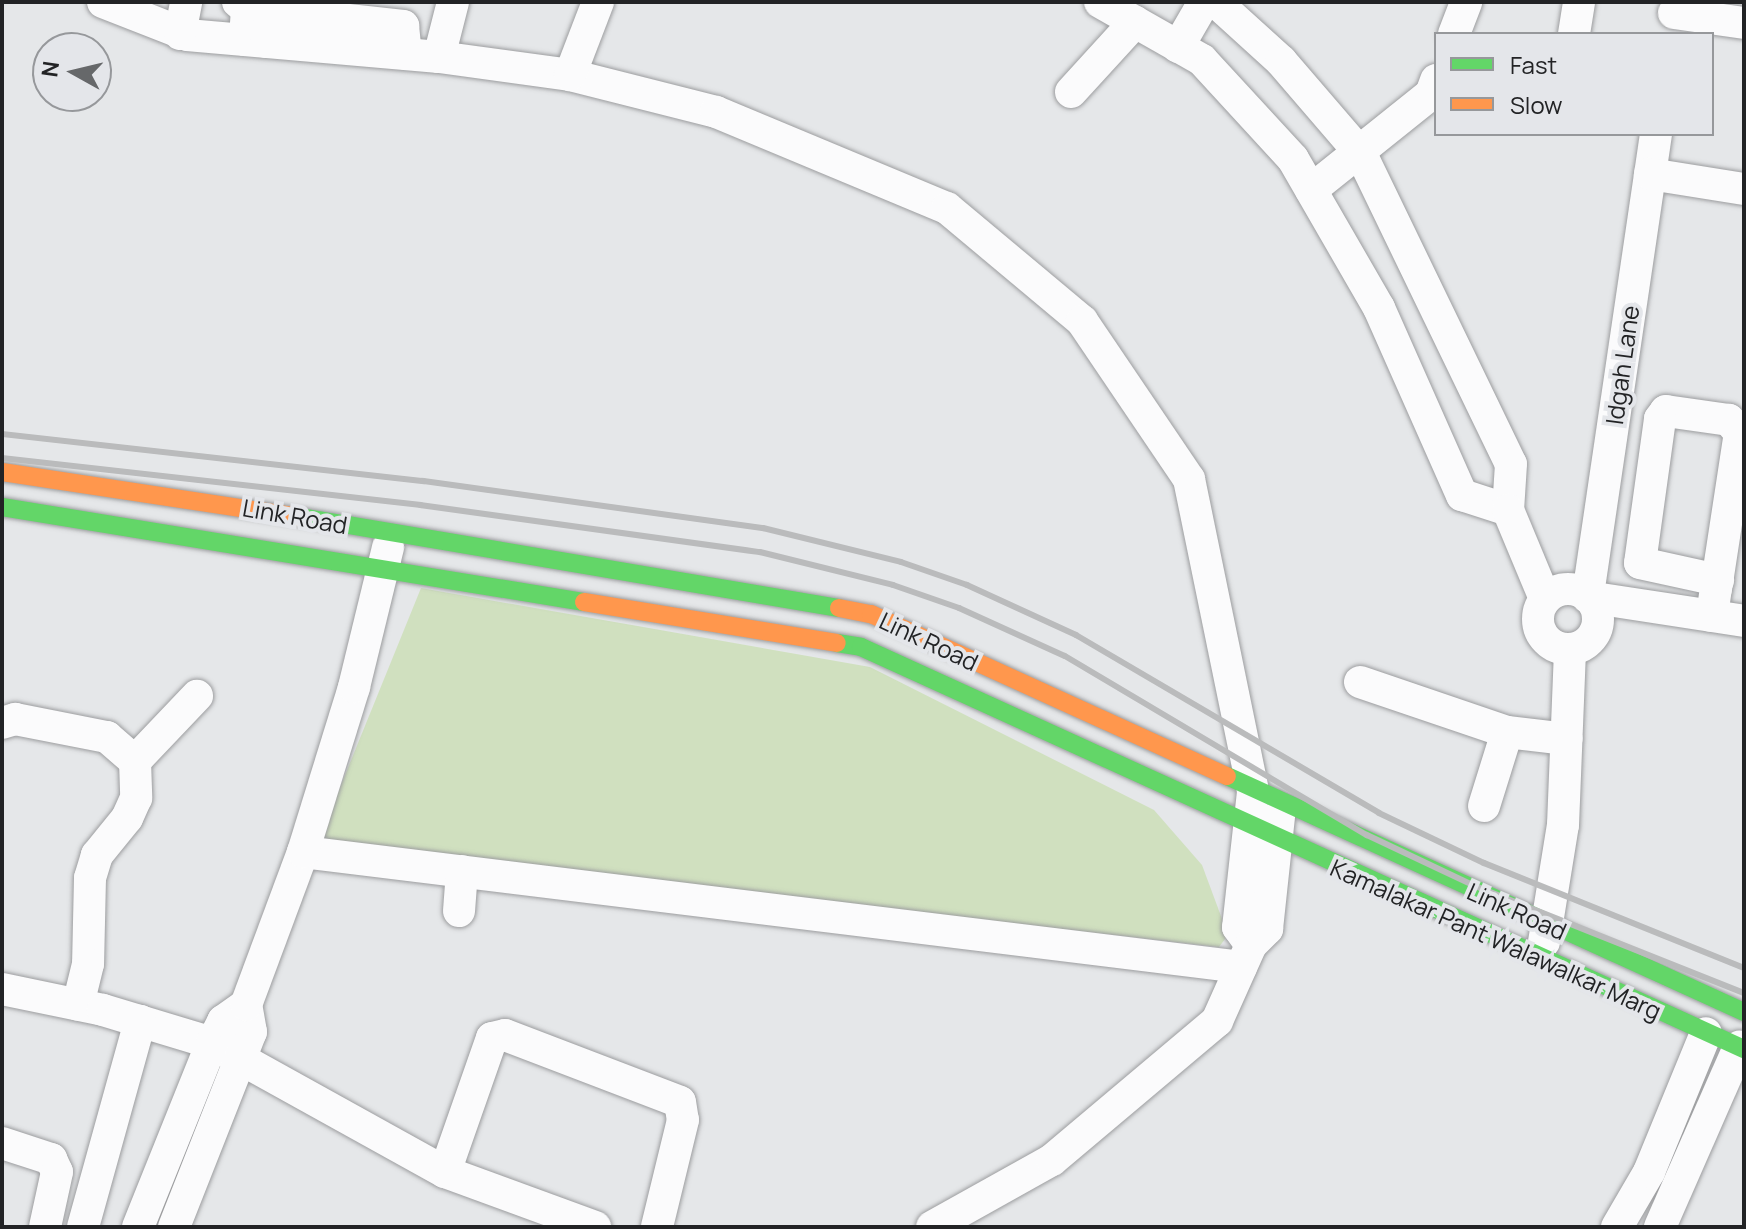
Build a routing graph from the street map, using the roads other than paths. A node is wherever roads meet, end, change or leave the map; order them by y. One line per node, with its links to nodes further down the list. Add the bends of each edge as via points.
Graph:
1 (103, 2): 18 (street)
2 (186, 2): 18 (street)
3 (219, 2): 19 (street)
4 (238, 2): 19 (street, via 247,9)
5 (429, 2): 21 (street)
6 (453, 2): 21 (street)
7 (598, 2): 22 (street)
8 (1100, 2): 14 (street)
9 (1204, 2): 20 (street)
10 (1216, 2): 27 (street, via 1281,61)
11 (1466, 2): 16 (street)
12 (1579, 2): 17 (street)
13 (1682, 20): 15 (street)
14 (1135, 22): 20 (street); 24 (street)
15 (1744, 23)
16 (1455, 32)
17 (1574, 32)
18 (180, 34): 19 (street)
19 (242, 40): 21 (street, via 312,31 357,35)
20 (1178, 47): 30 (street, via 1202,60 1293,159)
21 (423, 56): 22 (street)
22 (570, 75): 48 (street, via 716,112 947,208 1082,321 1189,479)
23 (1434, 86): 27 (street, via 1431,94)
24 (1071, 92)
25 (1656, 136): 28 (street, Idgah Lane)
26 (1676, 136): 28 (street)
27 (1361, 154): 30 (street); 33 (street, via 1511,464)
28 (1660, 175): 29 (street); 37 (street, Idgah Lane)
29 (1744, 189)
30 (1311, 190): 33 (street, via 1379,308 1462,495)
31 (2, 472): 34 (main road, Link Road)
32 (2, 507): 35 (main road, Link Road)
33 (1508, 510): 38 (street)
34 (391, 532): 35 (street); 48 (main road, Link Road, via 871,614)
35 (383, 569): 50 (main road, Link Road, via 861,647); 51 (street)
36 (1718, 580): 36 (street, via 1739,432 1729,420 1666,411 1660,419 1640,563); 39 (street)
37 (1588, 597): 38 (street, via 1561,590); 39 (street); 41 (street, via 1597,623 1588,641)
38 (1545, 599): 41 (street, via 1539,627 1550,643)
39 (1712, 616): 40 (street)
40 (1744, 621)
41 (1570, 649): 46 (street)
42 (1360, 682): 45 (street)
43 (197, 696): 47 (street)
44 (2, 723): 47 (street, via 15,719 107,737)
45 (1507, 732): 46 (street); 49 (street)
46 (1567, 739): 54 (street, via 1563,825)
47 (135, 761): 58 (street, via 136,798 97,855 90,878 88,964)
48 (1267, 797): 50 (street); 54 (main road, Link Road)
49 (1484, 806)
50 (1262, 833): 55 (street, via 1267,929); 56 (main road, Kamalakar Pant Walawalkar Marg)
51 (303, 852): 52 (street); 59 (street)
52 (462, 871): 53 (street); 55 (street)
53 (459, 911)
54 (1547, 925): 56 (street); 60 (main road, Link Road)
55 (1246, 956): 74 (street, via 1217,1021 1052,1160)
56 (1542, 961): 62 (main road, Kamalakar Pant Walawalkar Marg)
57 (2, 989): 58 (street)
58 (78, 1005): 61 (street)
59 (246, 1005): 63 (street, via 223,1021); 65 (street, via 251,1032)
60 (1744, 1012)
61 (140, 1021): 63 (street); 69 (street)
62 (1706, 1033): 64 (main road, Kamalakar Pant Walawalkar Marg); 75 (street, via 1649,1172)
63 (212, 1043): 65 (street); 70 (street)
64 (1741, 1048): 76 (street)
65 (239, 1060): 67 (street); 71 (street)
66 (2, 1143): 68 (street, via 51,1159 57,1172)
67 (445, 1172): 72 (street); 73 (street, via 492,1038 505,1035 680,1102 683,1120)
68 (45, 1227)
69 (83, 1227)
70 (138, 1227)
71 (174, 1227)
72 (595, 1227)
73 (657, 1227)
74 (932, 1227)
75 (1617, 1227)
76 (1660, 1227)

